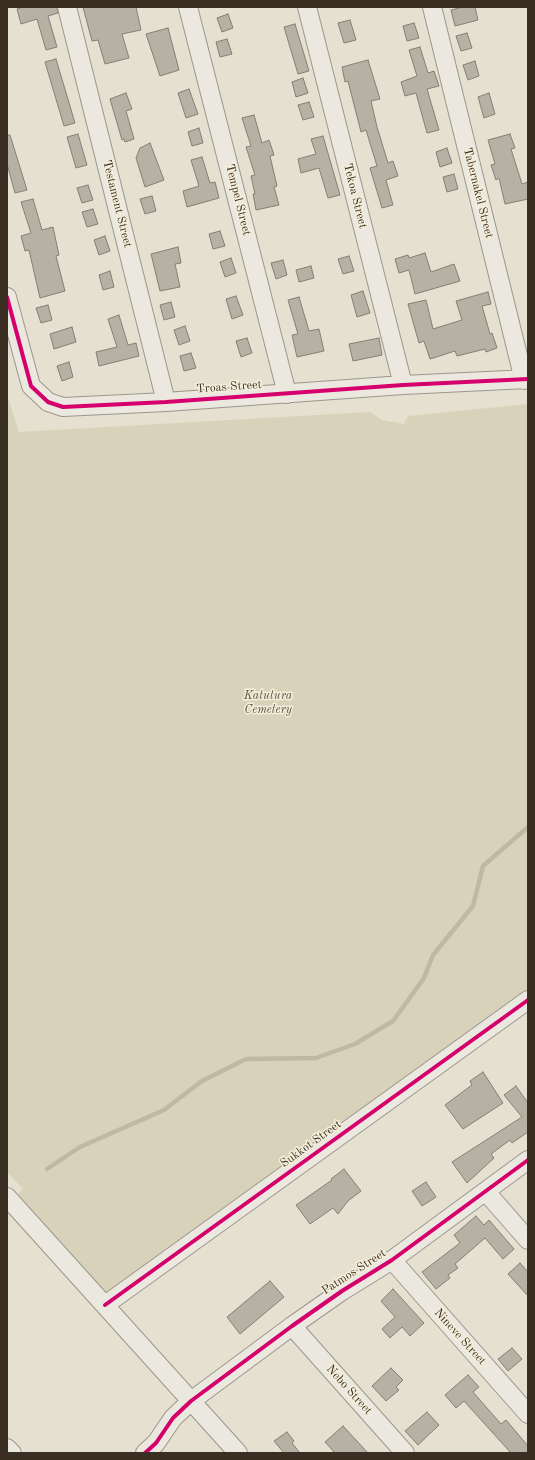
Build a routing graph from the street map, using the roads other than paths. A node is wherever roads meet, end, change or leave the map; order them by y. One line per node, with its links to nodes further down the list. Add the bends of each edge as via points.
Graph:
1 (67, 7): 9 (street, Testament Street)
2 (188, 7): 8 (street, Tempel Street)
3 (307, 7): 7 (street, Tekoa Street)
4 (432, 7): 6 (street, Tabernakel Street)
5 (7, 297): 9 (street, Troas Street, via 30,386 48,402 63,407)
6 (526, 380): 7 (street, Troas Street)
7 (403, 385): 8 (street, Troas Street)
8 (287, 394): 9 (street, Troas Street)
9 (166, 402)
10 (528, 1000): 16 (street, Sukkot Street)
11 (528, 1160): 12 (street, Patmos Street)
12 (486, 1192): 14 (street); 15 (street, Patmos Street)
13 (7, 1198): 16 (street)
14 (528, 1240)
15 (392, 1260): 17 (street, Patmos Street); 19 (street, Nineve Street)
16 (105, 1305): 18 (street)
17 (292, 1326): 18 (street, Patmos Street); 24 (street, Nebo Street)
18 (191, 1401): 22 (street, Patmos Street, via 182,1408); 23 (street)
19 (528, 1414)
20 (7, 1448): 21 (street)
21 (12, 1453)
22 (145, 1453)
23 (238, 1453)
24 (405, 1453)

